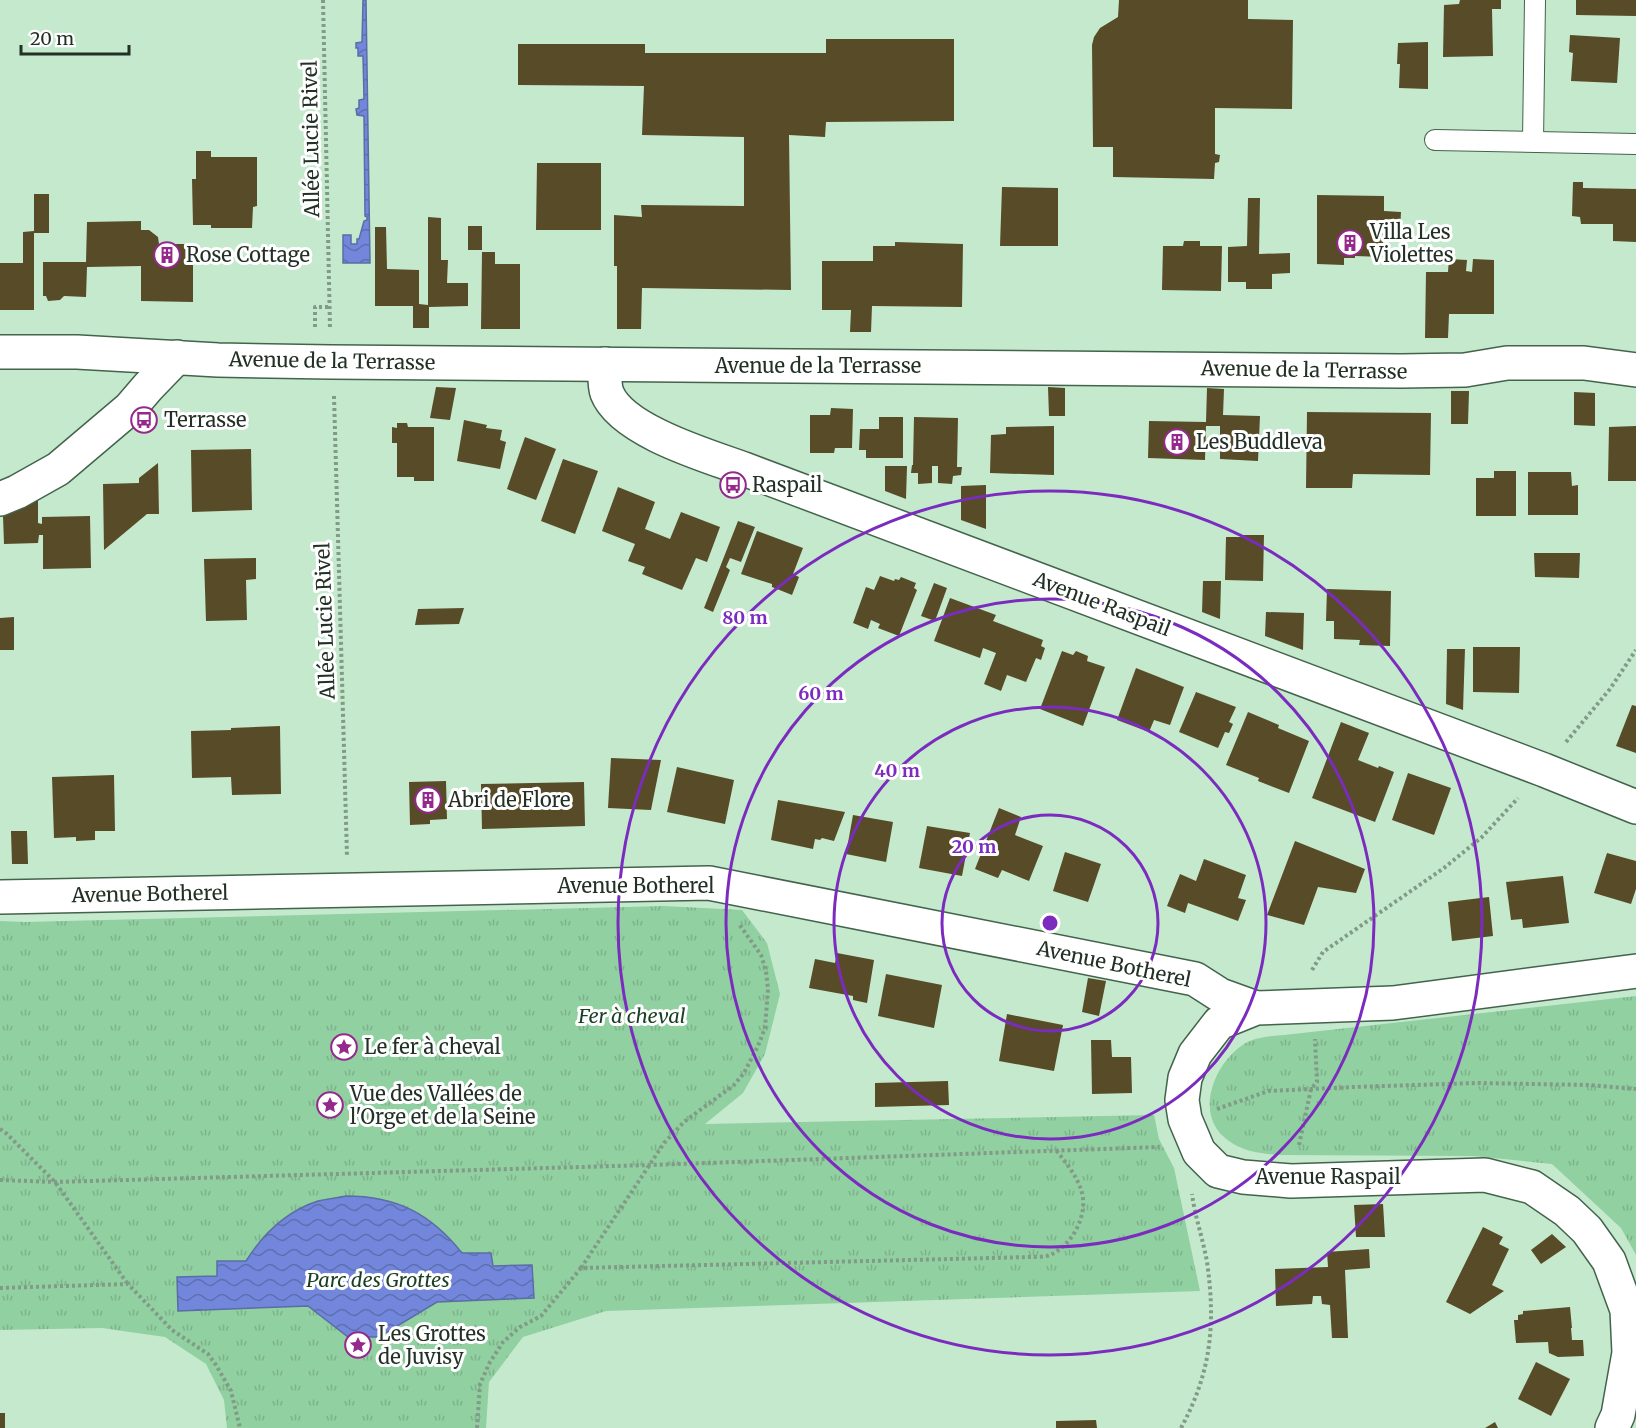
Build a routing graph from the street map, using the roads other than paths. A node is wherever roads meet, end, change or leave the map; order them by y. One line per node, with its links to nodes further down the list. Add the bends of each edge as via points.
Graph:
1 (1535, 0): 3 (lane)
2 (1435, 140): 3 (lane)
3 (1533, 141): 4 (lane)
4 (1636, 144)
5 (0, 352): 6 (street, Avenue de la Terrasse)
6 (177, 357): 7 (street, Avenue de la Terrasse); 9 (street, via 130,408 58,470)
7 (605, 364): 8 (street, Avenue de la Terrasse, via 1446,371 1507,363 1584,363); 10 (street, Avenue Raspail, via 607,392 618,409 666,441)
8 (1636, 370)
9 (0, 499)
10 (1636, 807)
11 (0, 897): 13 (street, Avenue Botherel, via 709,882 1195,980 1220,995)
12 (1636, 971): 13 (street, Avenue Raspail, via 1393,1003)
13 (1256, 1008): 14 (street, Avenue Raspail, via 1219,1023 1195,1054 1185,1078 1185,1119 1198,1152 1218,1170 1243,1177 1291,1181 1485,1174 1532,1187 1587,1230 1609,1261 1627,1310 1629,1353)
14 (1612, 1428)

